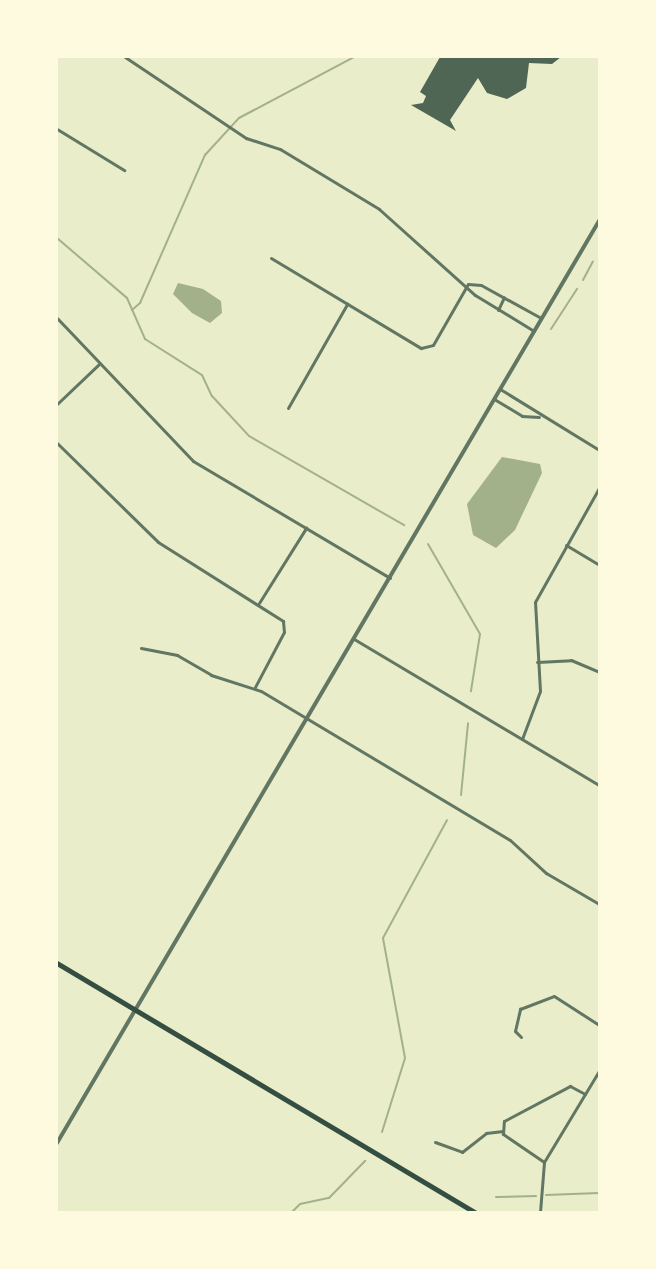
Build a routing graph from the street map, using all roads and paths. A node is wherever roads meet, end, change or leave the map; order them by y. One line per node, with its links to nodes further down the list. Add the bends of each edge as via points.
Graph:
1 (124, 57): 6 (street, via 187,94 246,138 280,149 379,209)
2 (57, 129): 3 (street)
3 (124, 170)
4 (599, 220): 11 (street)
5 (271, 258): 8 (street)
6 (468, 284): 7 (street); 8 (street, via 433,345 421,348); 9 (street)
7 (504, 297): 9 (street); 11 (street)
8 (347, 304): 17 (street)
9 (498, 310): 12 (street)
10 (57, 318): 13 (street)
11 (542, 318): 12 (street)
12 (534, 331): 14 (street)
13 (100, 363): 16 (street); 22 (street, via 193,462)
14 (500, 389): 15 (street); 18 (street)
15 (494, 399): 18 (street, via 522,416); 25 (street)
16 (57, 404)
17 (288, 408)
18 (540, 417): 20 (street)
19 (57, 443): 26 (street, via 149,534)
20 (599, 450)
21 (599, 488): 23 (street)
22 (306, 528): 25 (street); 26 (street)
23 (566, 545): 24 (street); 29 (street, via 532,611)
24 (599, 565)
25 (390, 578): 27 (street)
26 (259, 604): 31 (street, via 285,626)
27 (354, 639): 32 (street); 33 (street)
28 (141, 648): 31 (street, via 177,655 211,675)
29 (537, 662): 30 (street, via 571,660); 33 (street, via 538,704)
30 (599, 672)
31 (255, 687): 32 (street)
32 (307, 719): 35 (street, via 510,840 546,873); 37 (street)
33 (522, 739): 34 (street)
34 (599, 785)
35 (599, 904)
36 (57, 963): 37 (main road)
37 (137, 1012): 44 (street); 47 (main road)
38 (599, 1025): 39 (street, via 554,996 520,1009 515,1031)
39 (521, 1037)
40 (599, 1071): 41 (street)
41 (585, 1094): 42 (street, via 570,1086 504,1121); 45 (street)
42 (503, 1131): 43 (street, via 486,1133 462,1152); 45 (street)
43 (435, 1142)
44 (57, 1143)
45 (544, 1162): 46 (street)
46 (540, 1205): 48 (street); 49 (street)
47 (476, 1212)
48 (534, 1212)
49 (540, 1212)

